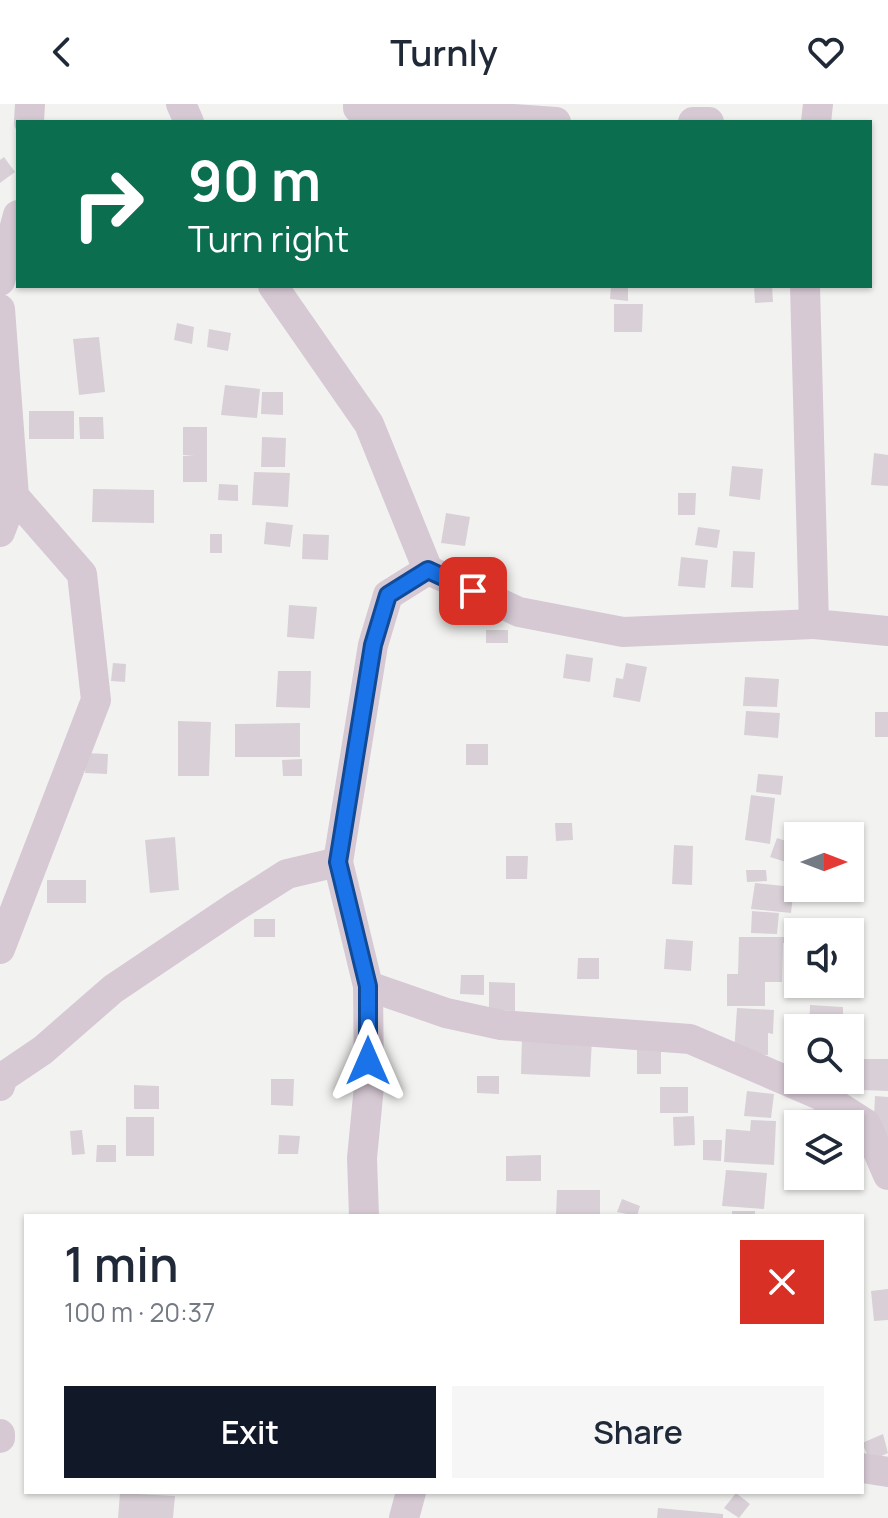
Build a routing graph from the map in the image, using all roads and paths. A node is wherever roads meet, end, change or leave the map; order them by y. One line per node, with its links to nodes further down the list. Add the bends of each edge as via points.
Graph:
1 (358, 104): 2 (street)
2 (528, 120)
3 (16, 222): 4 (street)
4 (0, 281)
5 (274, 288): 10 (street, via 369,424)
6 (805, 288): 11 (street)
7 (0, 309): 8 (street)
8 (14, 496): 9 (street); 15 (street, via 82,574 96,700)
9 (0, 532)
10 (428, 570): 11 (street, via 519,612 623,632); 13 (street, via 388,595 373,645)
11 (814, 624): 12 (street)
12 (888, 631)
13 (338, 862): 16 (street); 17 (street, via 287,874 235,907 113,989 3,1077)
14 (0, 884): 15 (street)
15 (3, 930)
16 (368, 986): 18 (street, via 501,1025 690,1039 822,1096 866,1124); 19 (street)
17 (0, 1086)
18 (888, 1175)
19 (364, 1214)
20 (864, 1468): 21 (street)
21 (888, 1472)
22 (410, 1494): 23 (street)
23 (404, 1518)

